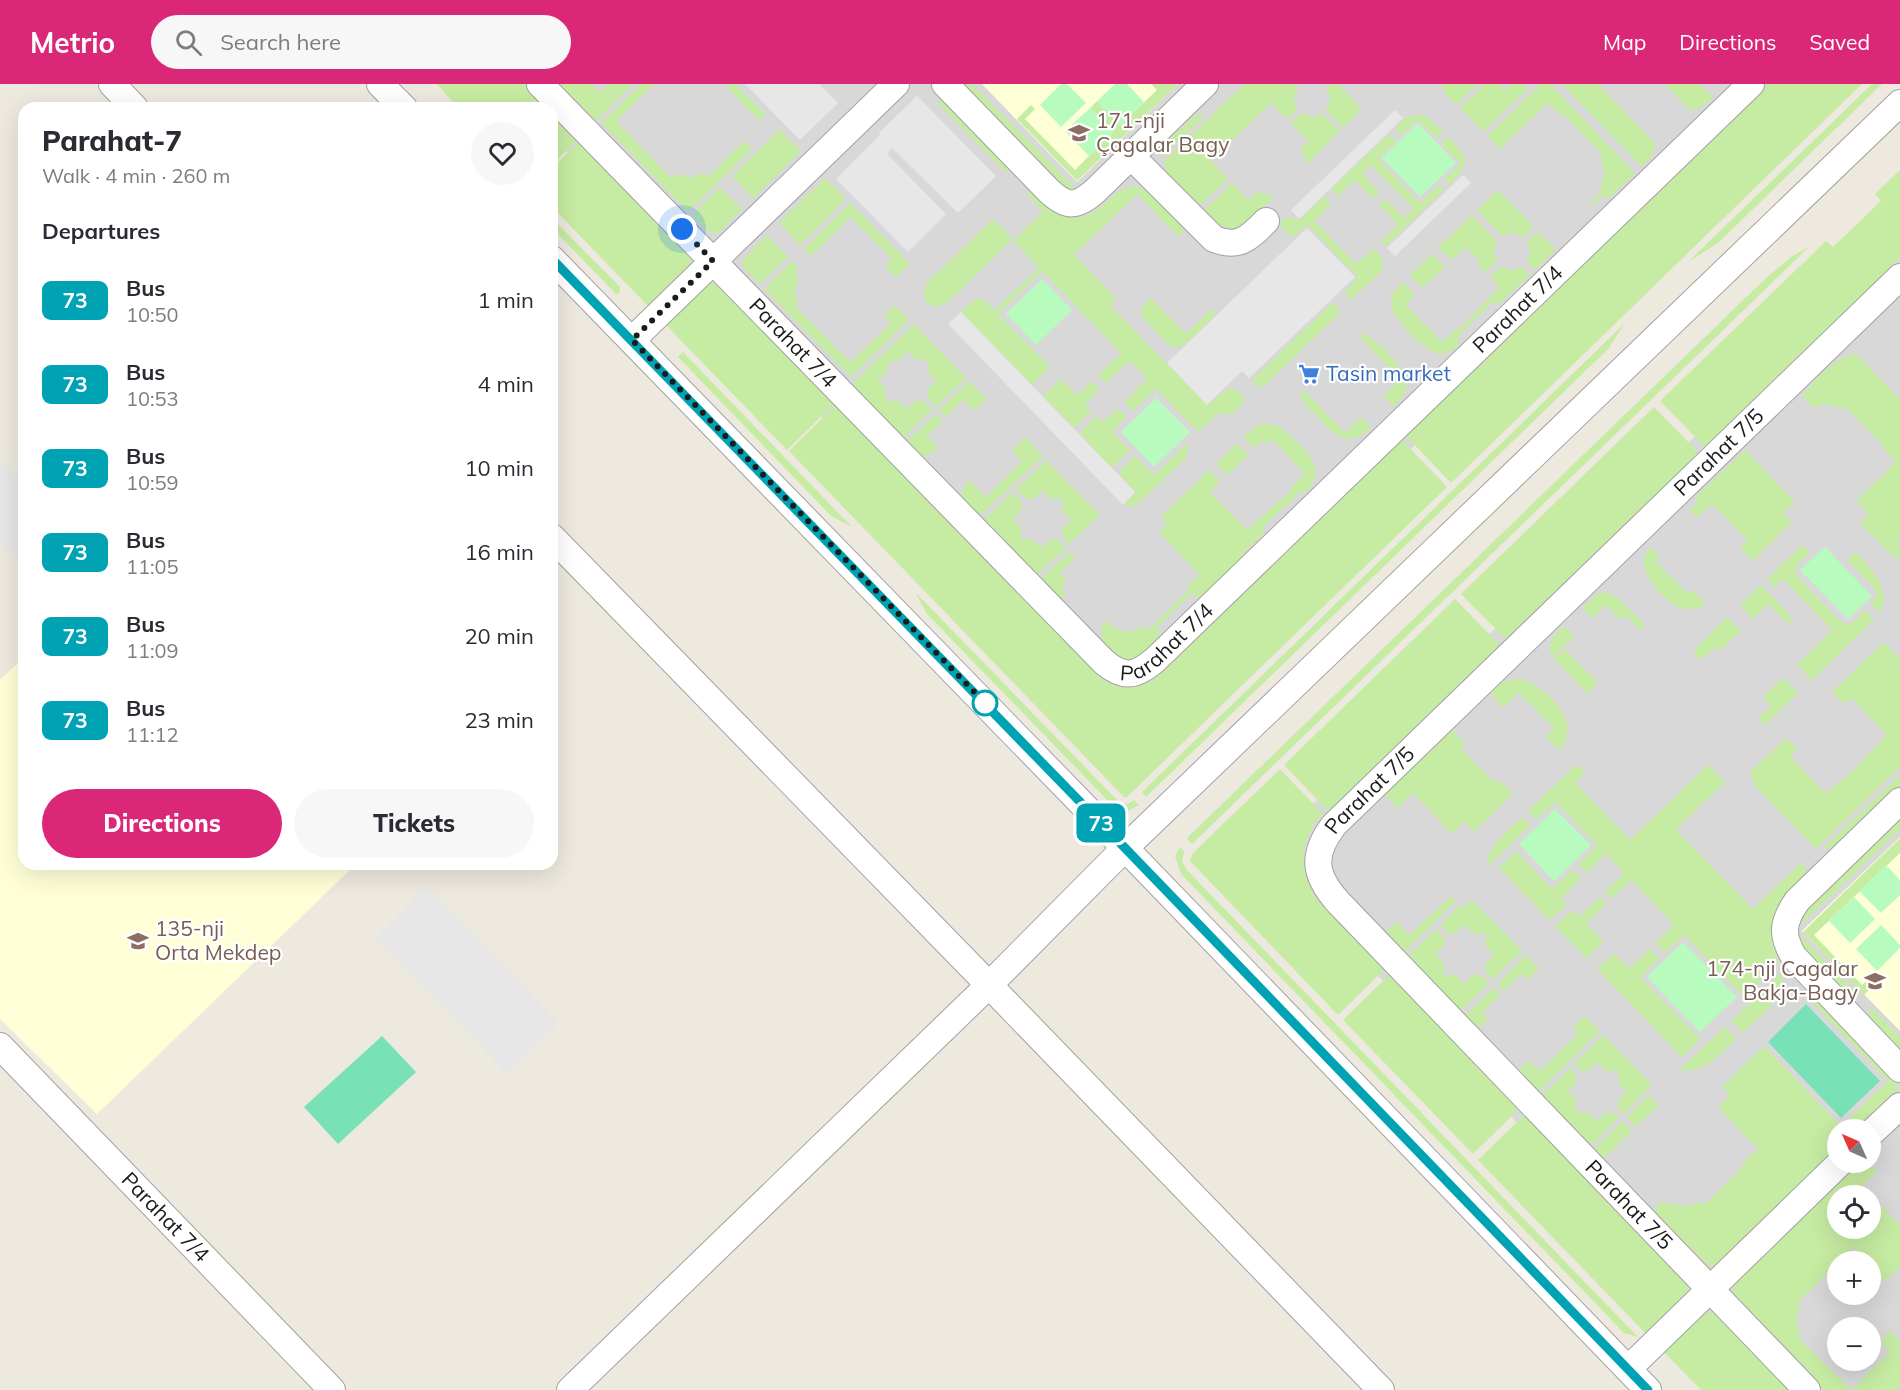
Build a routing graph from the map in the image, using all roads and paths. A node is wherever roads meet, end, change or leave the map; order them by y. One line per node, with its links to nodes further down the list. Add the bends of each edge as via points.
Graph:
1 (112, 84): 8 (street)
2 (380, 84): 9 (street)
3 (540, 84): 10 (street, Parahat 7/4)
4 (896, 84): 15 (street)
5 (945, 84): 13 (street, via 1058,200 1072,204 1083,201)
6 (1205, 84): 13 (street)
7 (1750, 84): 15 (street, Parahat 7/4, via 1155,660 1135,673 1121,673 1104,662)
8 (129, 102)
9 (398, 102)
10 (558, 102)
11 (558, 102): 15 (street, Parahat 7/4)
12 (1900, 103): 21 (street)
13 (1131, 156): 14 (street, via 1214,239 1240,242)
14 (1266, 221)
15 (713, 261): 18 (street)
16 (558, 265): 18 (street)
17 (1900, 278): 28 (street, Parahat 7/5, via 1334,825 1319,852 1318,866 1327,890)
18 (632, 340): 21 (street)
19 (558, 543): 22 (street)
20 (1900, 801): 24 (street, via 1797,902 1784,925 1794,957)
21 (1125, 848): 22 (street); 29 (street)
22 (989, 985): 31 (street); 32 (street)
23 (0, 1046): 30 (street, Parahat 7/4)
24 (1900, 1069)
25 (1900, 1106): 26 (street)
26 (1881, 1124)
27 (1830, 1173): 28 (street)
28 (1710, 1289): 29 (street); 34 (street, Parahat 7/5)
29 (1628, 1369): 33 (street)
30 (332, 1390)
31 (570, 1390)
32 (1381, 1390)
33 (1648, 1390)
34 (1808, 1390)

